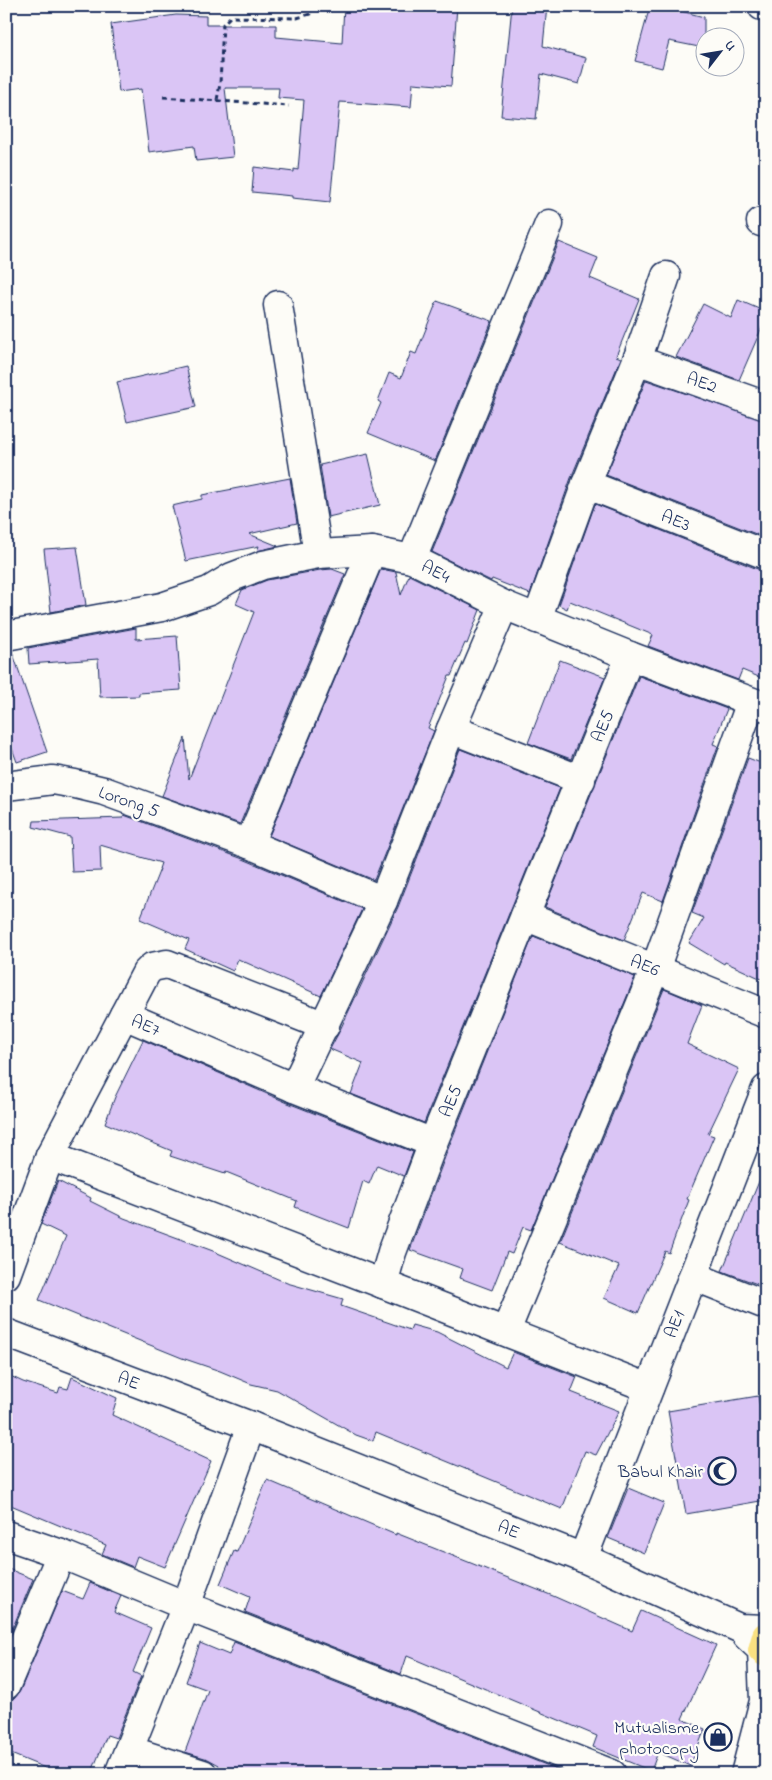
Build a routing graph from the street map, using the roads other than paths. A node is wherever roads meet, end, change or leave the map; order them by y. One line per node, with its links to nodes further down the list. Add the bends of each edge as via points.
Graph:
1 (762, 6): 2 (street)
2 (766, 7)
3 (549, 224): 12 (street, AE4)
4 (666, 276): 6 (street)
5 (278, 305): 10 (street)
6 (637, 360): 7 (street, AE2); 8 (street)
7 (766, 406)
8 (586, 484): 11 (street, AE3); 14 (street)
9 (372, 552): 10 (street); 12 (street); 21 (street)
10 (318, 554): 15 (street, via 264,565 232,577 209,592 162,607)
11 (766, 555)
12 (412, 559): 13 (street, AE4)
13 (504, 605): 14 (street, AE4); 18 (street)
14 (537, 618): 16 (street, AE4)
15 (6, 636)
16 (630, 656): 17 (street, AE4); 19 (street, AE5)
17 (758, 704): 24 (street)
18 (451, 729): 19 (street); 22 (street)
19 (580, 780): 23 (street, AE5)
20 (6, 786): 21 (street, Lorong 5, via 53,780 75,784 104,791)
21 (248, 844): 22 (street, Lorong 5)
22 (383, 900): 27 (street)
23 (525, 916): 24 (street, AE6); 30 (street, AE5)
24 (655, 969): 25 (street, AE6); 36 (street)
25 (766, 1014)
26 (124, 1015): 27 (street, via 146,973 152,967 167,964); 28 (street, AE7); 31 (street, AE7)
27 (325, 1026): 28 (street)
28 (294, 1088): 30 (street, AE7)
29 (766, 1089): 33 (street, AE1)
30 (433, 1143): 34 (street, AE5)
31 (50, 1156): 32 (street, AE7); 34 (street)
32 (6, 1274)
33 (693, 1276): 35 (street); 38 (street, AE1)
34 (382, 1284): 36 (street)
35 (766, 1305)
36 (506, 1331): 38 (street)
37 (6, 1333): 39 (street, AE)
38 (649, 1388): 42 (street, AE1)
39 (251, 1426): 42 (street, AE); 43 (street)
40 (6, 1535): 41 (street)
41 (61, 1554): 43 (street); 45 (street)
42 (583, 1558): 44 (street, AE)
43 (186, 1606): 47 (street); 49 (street)
44 (765, 1642): 46 (street)
45 (6, 1685)
46 (765, 1701): 50 (street)
47 (124, 1762): 48 (street)
48 (203, 1774)
49 (612, 1774)
50 (745, 1774)

